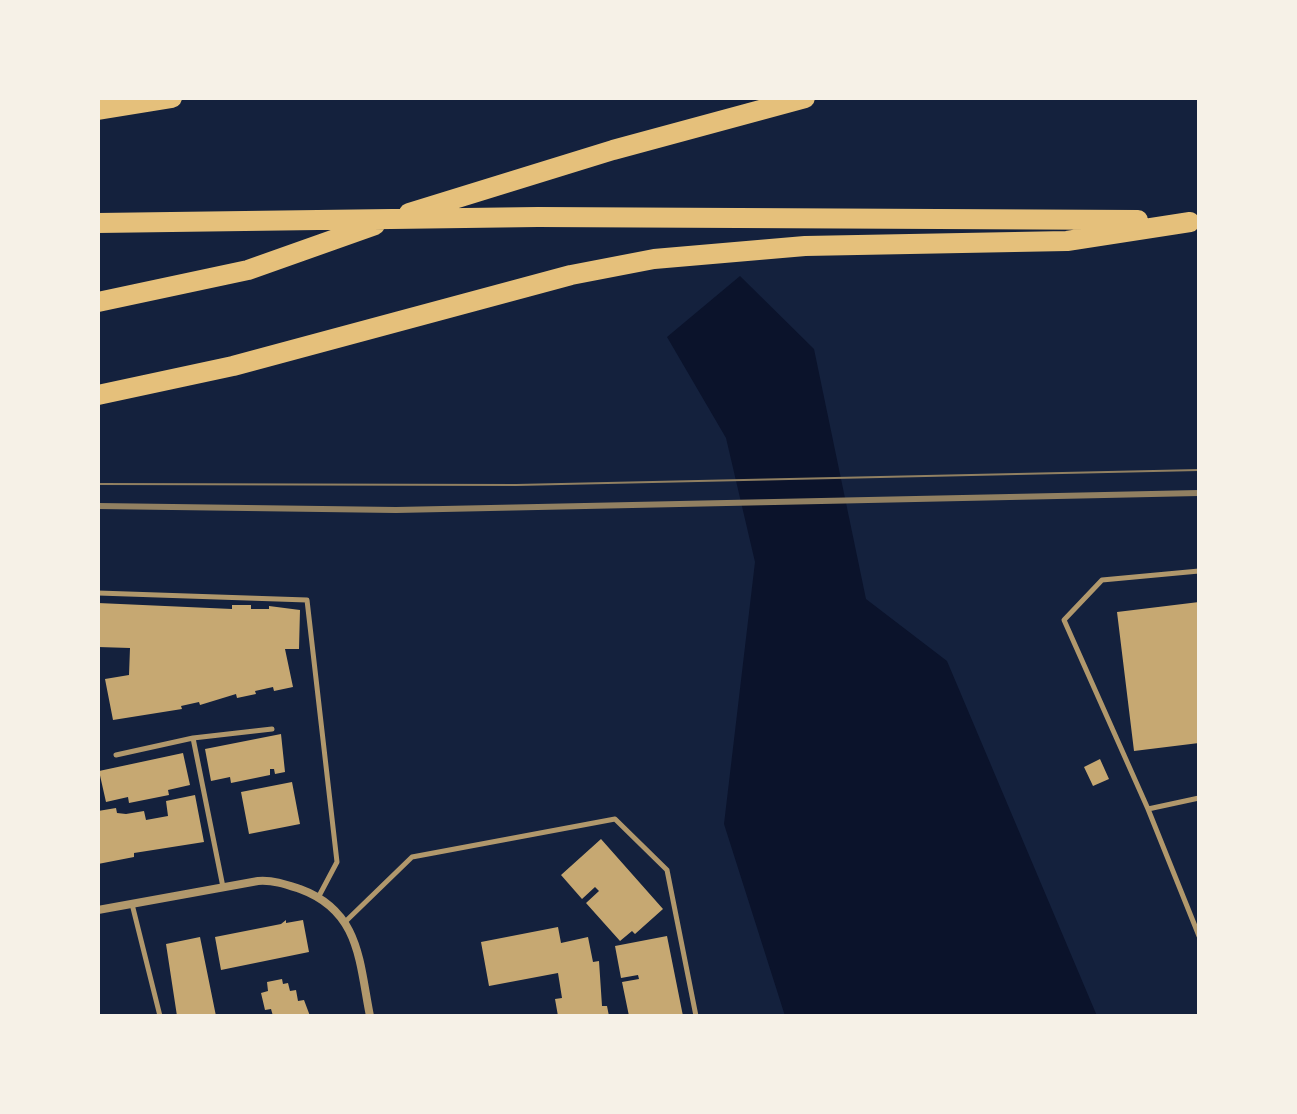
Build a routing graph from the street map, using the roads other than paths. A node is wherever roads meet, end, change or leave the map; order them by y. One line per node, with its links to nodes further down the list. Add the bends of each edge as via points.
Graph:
1 (172, 98): 3 (highway)
2 (805, 98): 6 (highway, via 421,209 248,270)
3 (98, 110)
4 (1194, 222): 5 (highway, via 538,217); 7 (highway, via 1067,241 805,246 654,259 571,275 233,366)
5 (98, 223)
6 (98, 302)
7 (98, 395)
8 (1199, 571): 14 (lane, via 1102,580 1064,620)
9 (98, 593): 16 (lane, via 307,600 337,862)
10 (272, 729): 11 (lane)
11 (193, 738): 12 (lane); 15 (lane)
12 (116, 755)
13 (1199, 798): 14 (lane)
14 (1148, 809): 20 (lane)
15 (223, 887): 16 (street, via 273,880); 17 (street)
16 (319, 896): 19 (street)
17 (132, 904): 18 (street); 21 (lane)
18 (98, 910)
19 (345, 922): 22 (street, via 355,937); 23 (lane, via 412,857 615,819 667,870)
20 (1199, 936)
21 (160, 1016)
22 (370, 1016)
23 (696, 1016)

